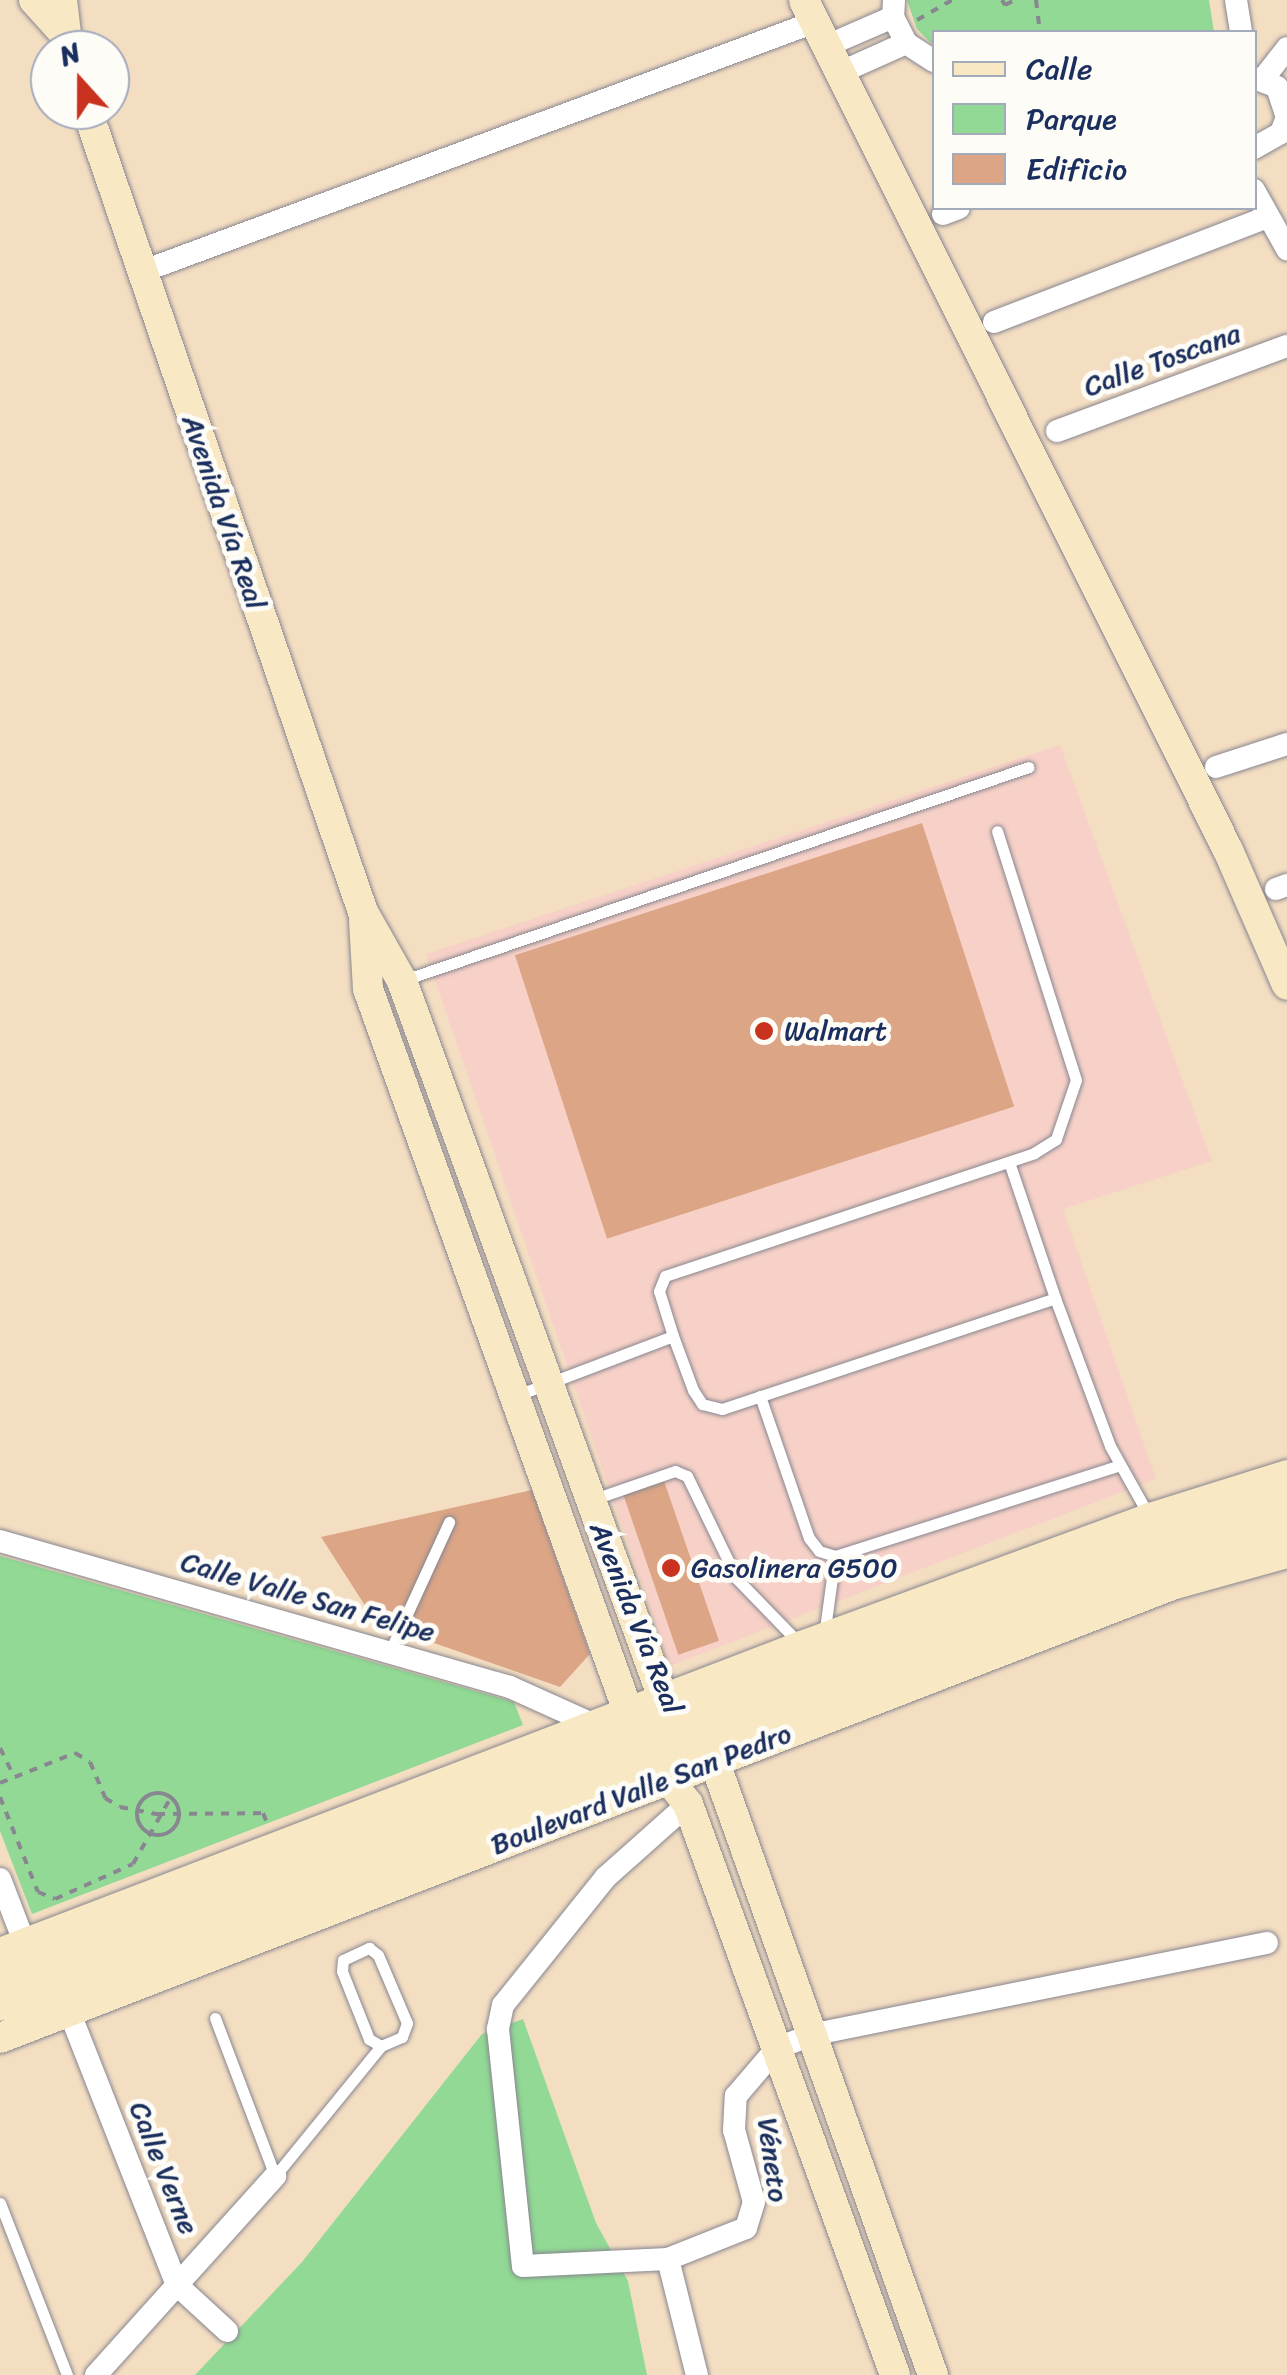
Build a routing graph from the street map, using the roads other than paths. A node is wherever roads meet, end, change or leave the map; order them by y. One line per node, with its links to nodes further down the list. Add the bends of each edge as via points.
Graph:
1 (34, 0): 5 (main road)
2 (62, 0): 6 (main road)
3 (1236, 0): 7 (street)
4 (898, 23): 8 (street); 10 (street)
5 (57, 30)
6 (64, 30)
7 (1240, 30)
8 (819, 36): 18 (street); 28 (main road, via 1228,850)
9 (1287, 48): 11 (street)
10 (932, 59)
11 (1258, 78): 13 (street, via 1286,101)
12 (95, 130): 18 (main road, Avenida Vía Real)
13 (1284, 140): 14 (street)
14 (1257, 147)
15 (1257, 196): 16 (street)
16 (1268, 217): 17 (street); 19 (street)
17 (1287, 249)
18 (141, 272): 26 (main road, Avenida Vía Real)
19 (994, 322)
20 (1287, 346): 21 (street, Calle Toscana)
21 (1057, 430)
22 (1287, 744): 23 (street)
23 (1216, 767)
24 (1029, 768): 27 (lane)
25 (997, 832): 30 (lane, via 1076,1080 1056,1139)
26 (364, 912): 27 (main road, Avenida Vía Real); 29 (main road, Avenida Vía Real)
27 (402, 981): 29 (lane); 33 (main road, Avenida Vía Real)
28 (1287, 985)
29 (368, 989): 34 (main road, Avenida Vía Real)
30 (1009, 1162): 31 (lane); 32 (lane, via 664,1276 659,1291)
31 (1055, 1298): 35 (lane); 36 (lane)
32 (674, 1336): 33 (lane); 35 (lane, via 702,1404 722,1409)
33 (546, 1382): 34 (lane); 38 (main road, Avenida Vía Real)
34 (515, 1396): 50 (main road, Avenida Vía Real)
35 (760, 1396): 45 (lane, via 809,1538)
36 (1120, 1465): 40 (lane); 45 (lane)
37 (1287, 1475): 40 (main road, Boulevard Valle San Pedro)
38 (590, 1501): 46 (lane, via 675,1471 687,1476 737,1579); 49 (main road, Avenida Vía Real)
39 (1287, 1502): 49 (main road, Boulevard Valle San Pedro, via 1159,1542)
40 (1150, 1518): 46 (main road, Boulevard Valle San Pedro)
41 (449, 1522): 47 (lane)
42 (1287, 1531): 49 (main road, Boulevard Valle San Pedro, via 1168,1565)
43 (0, 1542): 47 (street, Calle Valle San Felipe)
44 (1287, 1554): 49 (main road, Boulevard Valle San Pedro)
45 (835, 1556): 46 (lane)
46 (813, 1642): 49 (main road, Boulevard Valle San Pedro)
47 (390, 1651): 48 (street, Calle Valle San Felipe, via 510,1687)
48 (594, 1725): 50 (main road, Boulevard Valle San Pedro); 53 (main road, Boulevard Valle San Pedro, via 276,1848)
49 (686, 1730): 50 (main road, Boulevard Valle San Pedro); 50 (main road, Boulevard Valle San Pedro); 60 (main road, Avenida Vía Real)
50 (647, 1746): 51 (main road, Avenida Vía Real); 53 (main road, Boulevard Valle San Pedro); 53 (main road, Boulevard Valle San Pedro)
51 (688, 1804): 63 (main road, Avenida Vía Real); 66 (street, Véneto, via 606,1877 504,2005 498,2029 523,2266)
52 (0, 1879): 55 (street)
53 (260, 1896): 55 (main road, Boulevard Valle San Pedro); 56 (main road, Boulevard Valle San Pedro); 57 (main road, Boulevard Valle San Pedro); 58 (main road, Boulevard Valle San Pedro)
54 (1266, 1943): 60 (street, Véneto)
55 (12, 1948)
56 (0, 1982)
57 (0, 2006)
58 (69, 2011): 61 (main road, Boulevard Valle San Pedro); 67 (street, Calle Verne)
59 (215, 2018): 64 (lane)
60 (815, 2034): 63 (street, Véneto); 73 (main road, Avenida Vía Real)
61 (0, 2038)
62 (381, 2046): 62 (lane, via 402,2037 407,2023 378,1955 369,1948 354,1951 342,1971 369,2039); 64 (lane)
63 (777, 2048): 66 (street, Véneto, via 736,2096 734,2130 753,2216 746,2228); 72 (main road, Avenida Vía Real)
64 (276, 2176): 67 (street)
65 (0, 2203): 69 (lane)
66 (668, 2259): 71 (street)
67 (178, 2285): 68 (street, Calle Verne); 70 (street)
68 (227, 2331)
69 (67, 2375)
70 (96, 2375)
71 (698, 2375)
72 (894, 2375)
73 (933, 2375)

